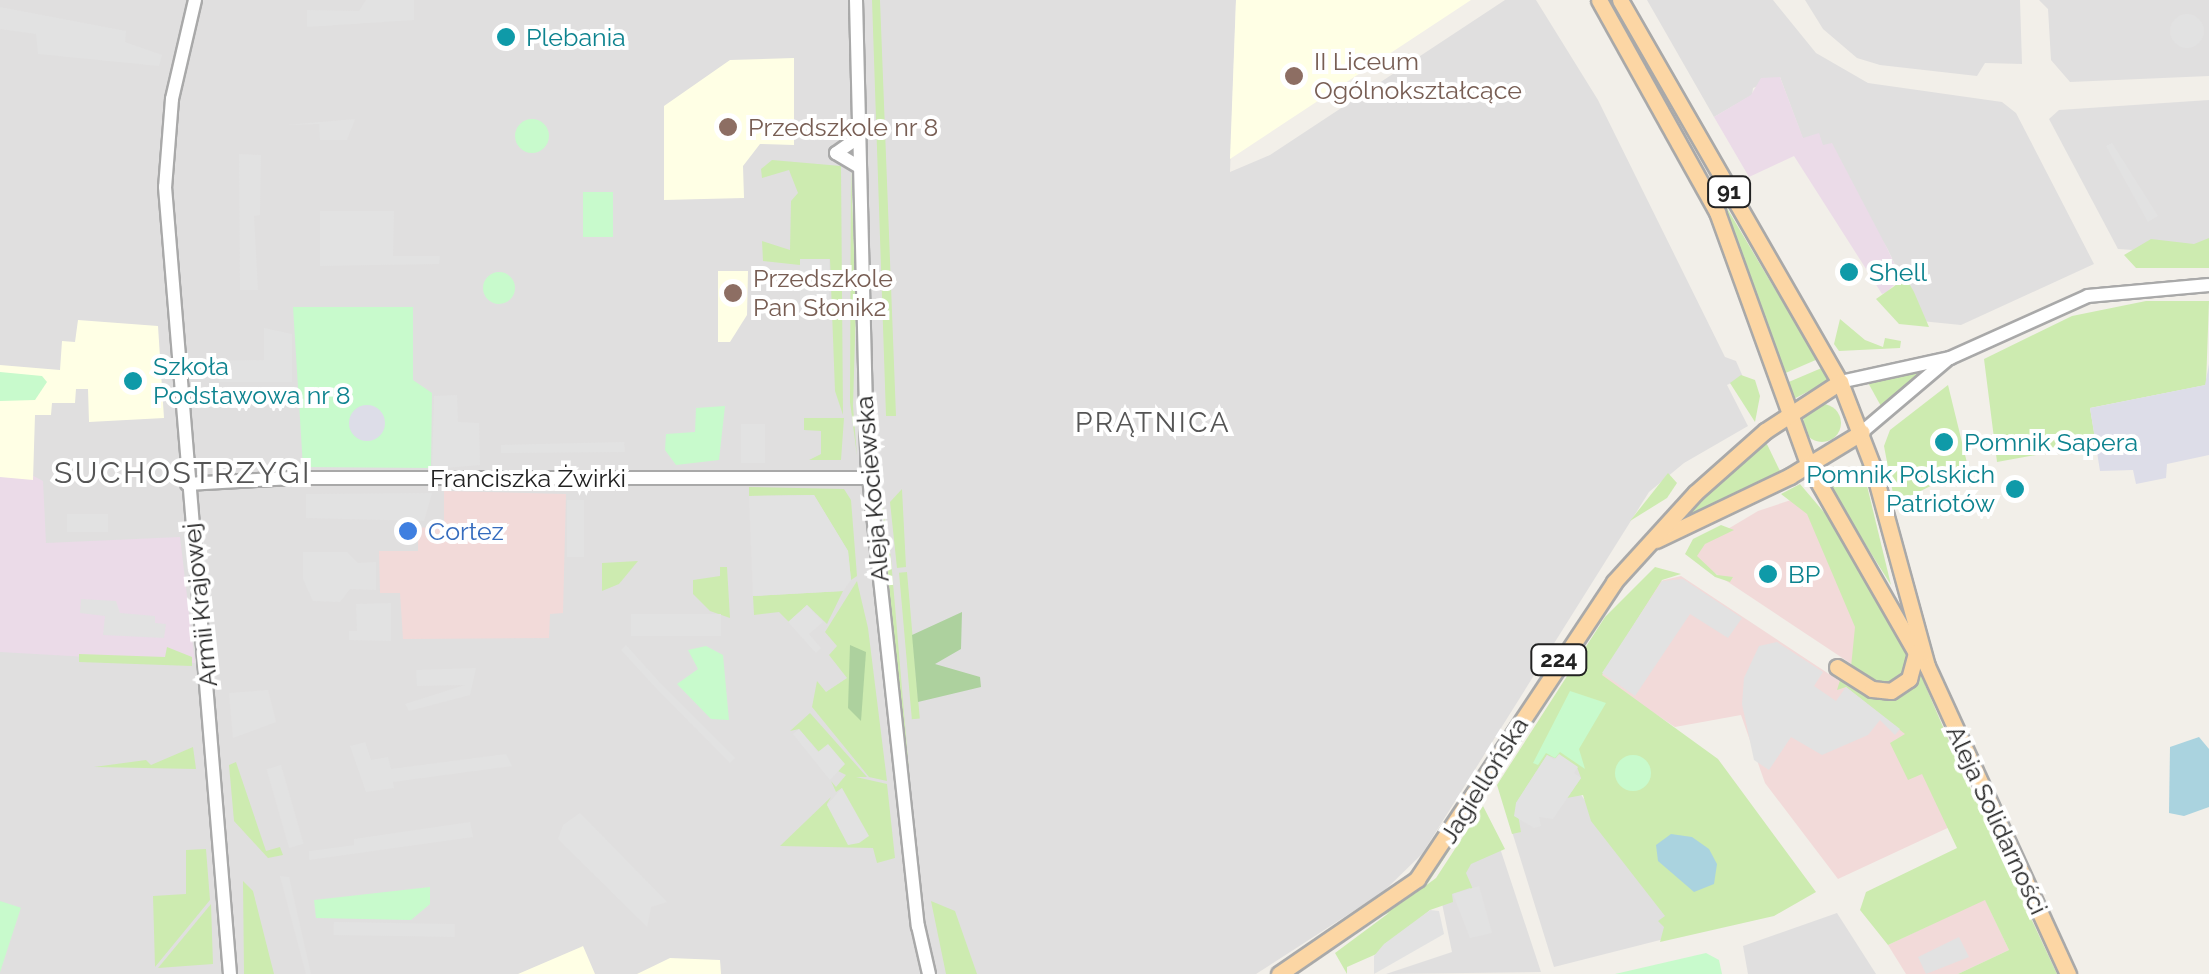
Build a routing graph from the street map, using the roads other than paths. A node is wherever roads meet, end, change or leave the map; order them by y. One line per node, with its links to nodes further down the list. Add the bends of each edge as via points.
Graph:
1 (195, 0): 14 (street, Armii Krajowej, via 172,98 165,187)
2 (856, 0): 5 (street, Aleja Kociewska)
3 (1599, 0): 10 (main road, 91, via 1718,212)
4 (1620, 0): 9 (main road, 91)
5 (858, 137): 6 (street, Aleja Kociewska); 6 (street, via 836,153)
6 (859, 166): 13 (street, Aleja Kociewska)
7 (2209, 286): 8 (street, via 2088,296)
8 (1950, 358): 9 (street); 11 (street)
9 (1840, 382): 10 (main road, Jagiellońska); 11 (main road, 91)
10 (1785, 413): 12 (main road, 91); 15 (main road, Jagiellońska / 224)
11 (1862, 432): 12 (main road, Jagiellońska); 17 (main road, Aleja Solidarności / 91)
12 (1808, 466): 15 (main road, Jagiellońska / 224); 16 (main road, Aleja Solidarności / 91)
13 (869, 478): 14 (street, Franciszka Żwirki, via 255,478); 20 (street, Aleja Kociewska, via 918,926)
14 (187, 484): 19 (street, Armii Krajowej)
15 (1648, 544): 21 (main road, Jagiellońska / 224, via 1588,614 1428,866 1395,898)
16 (1916, 652): 17 (main road, Aleja Solidarności / 91); 18 (main road, via 1909,679 1891,692 1872,689)
17 (1927, 666): 22 (main road, Aleja Solidarności / 91)
18 (1837, 667)
19 (230, 974)
20 (930, 974)
21 (1279, 974)
22 (2068, 974)

